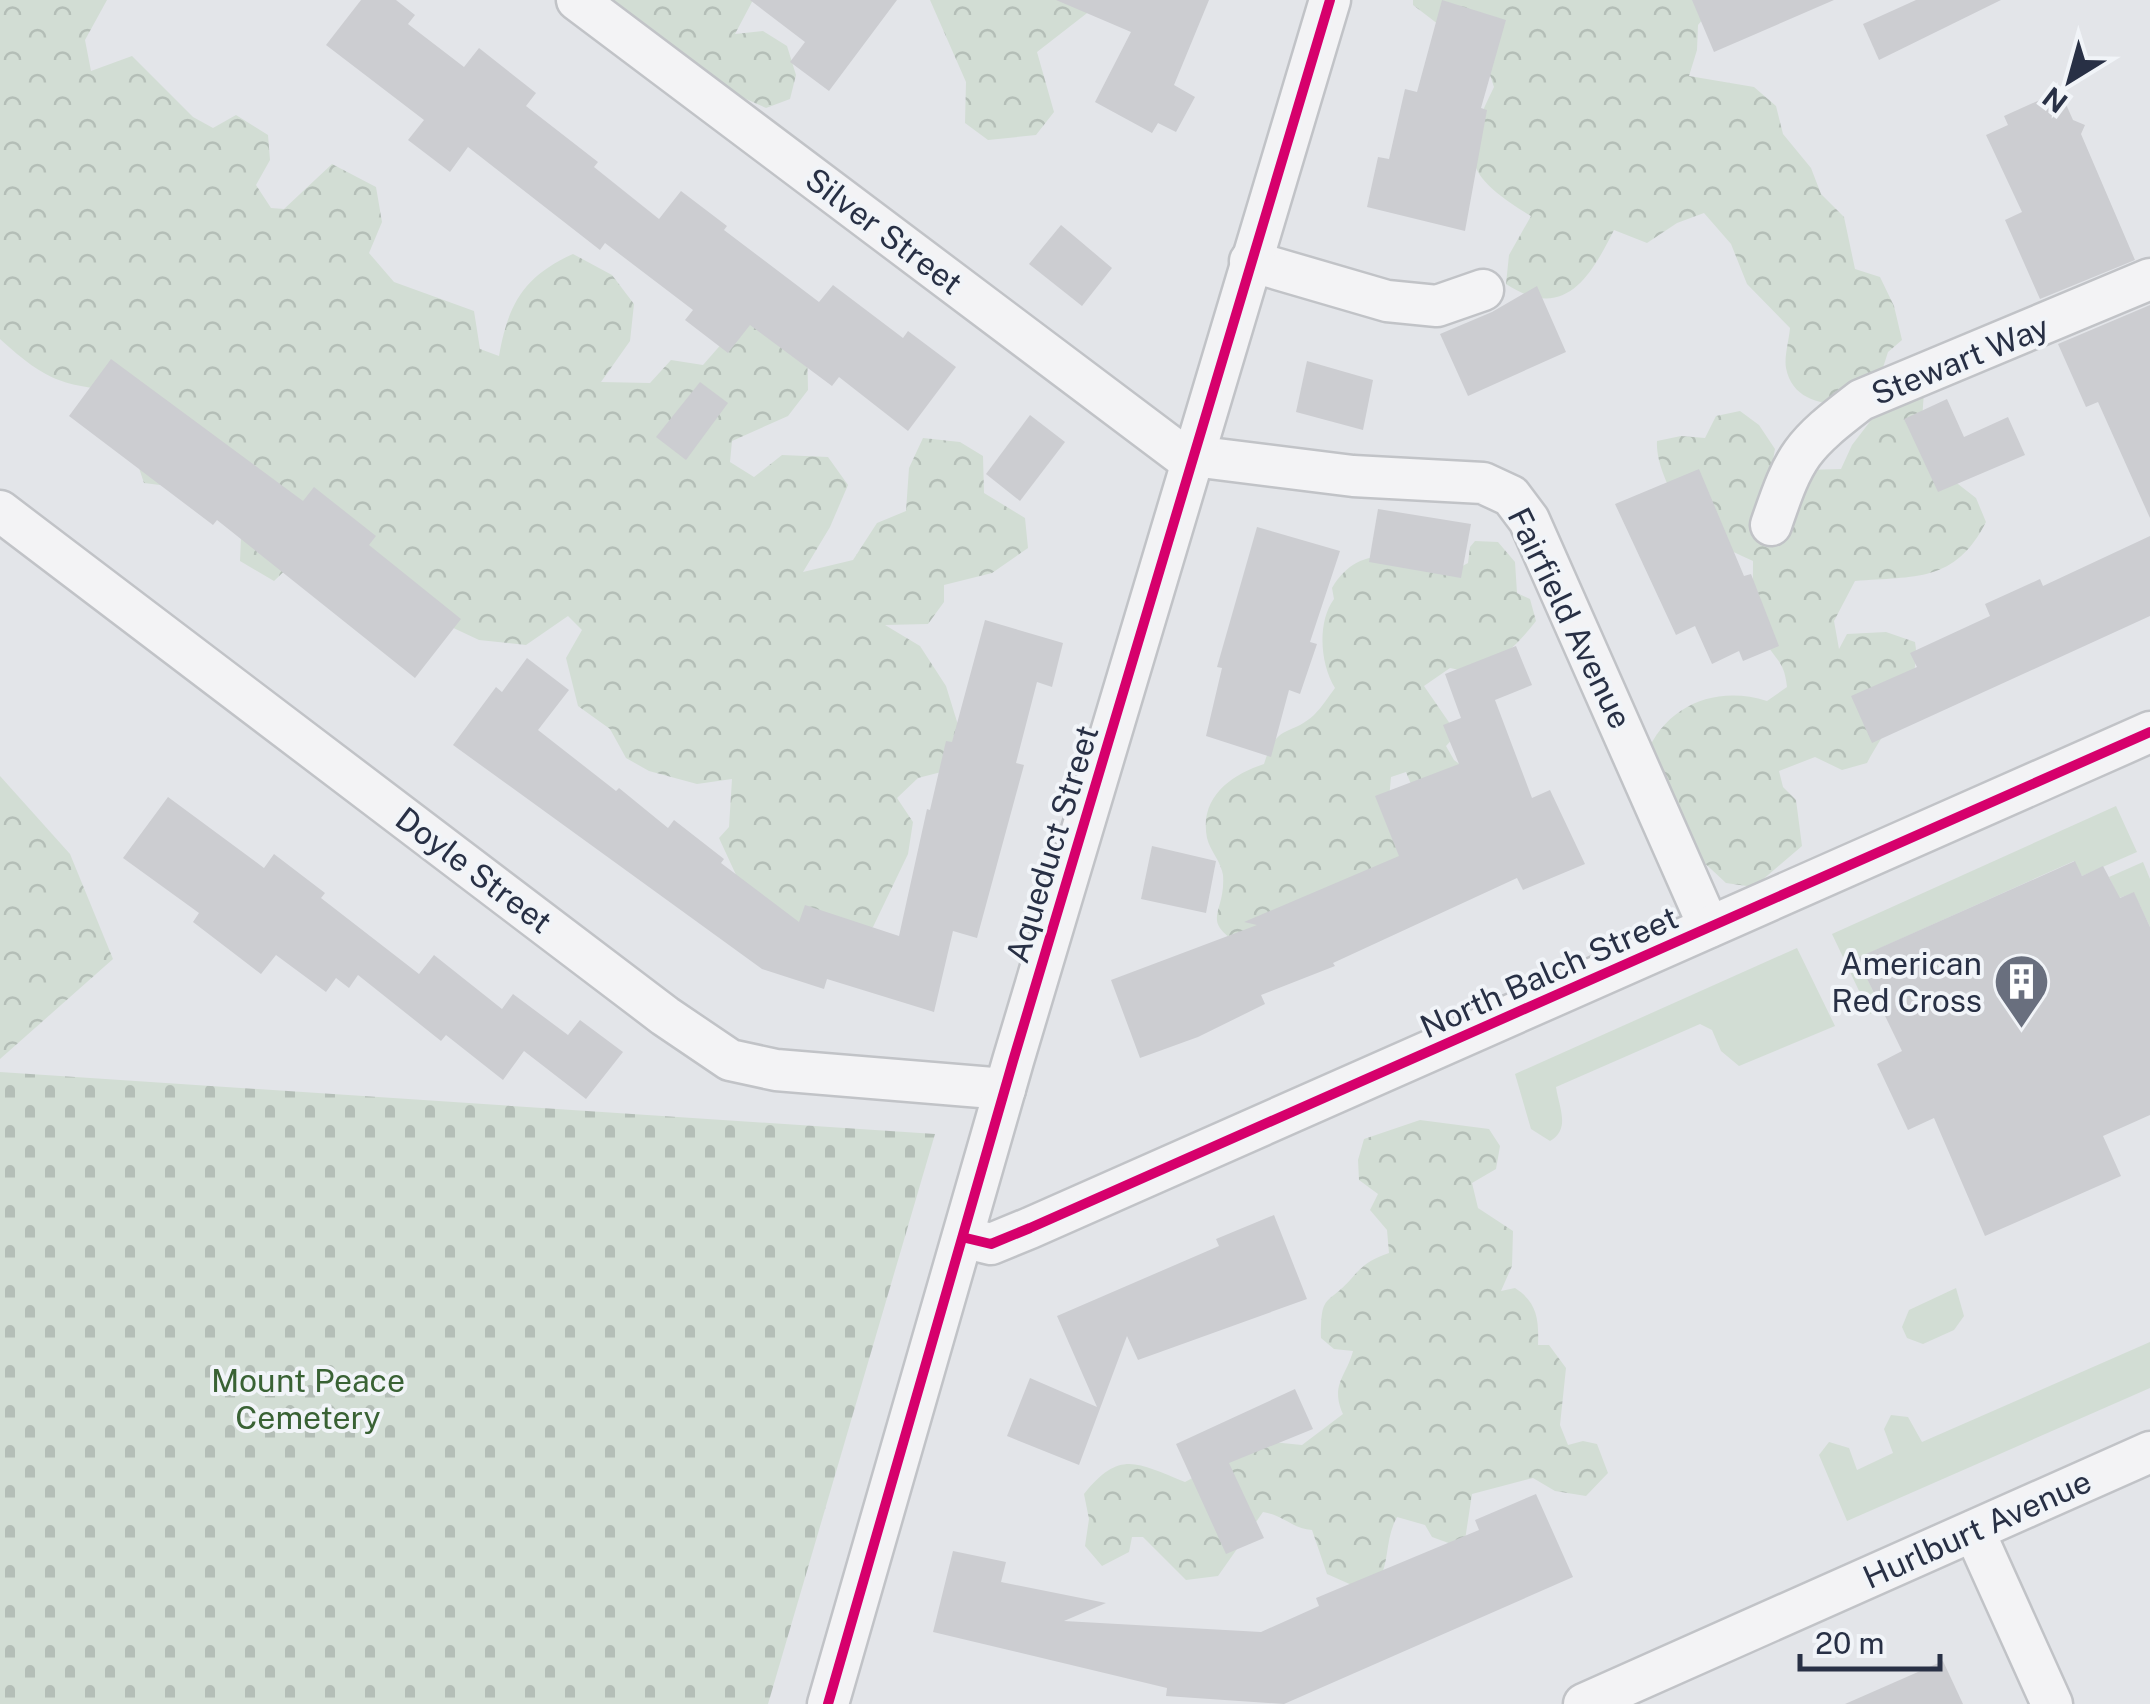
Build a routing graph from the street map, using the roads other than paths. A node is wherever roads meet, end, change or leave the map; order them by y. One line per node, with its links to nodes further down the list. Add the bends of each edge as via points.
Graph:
1 (578, 0): 6 (street, Silver Street)
2 (1330, 0): 3 (street, Aqueduct Street)
3 (1250, 261): 5 (street, via 1387,302 1437,306); 6 (street, Aqueduct Street)
4 (2150, 280): 8 (street, Stewart Way, via 1860,400 1792,463)
5 (1483, 290)
6 (1192, 459): 10 (street, Fairfield Avenue, via 1482,483 1511,496 1529,520); 11 (street, Aqueduct Street)
7 (0, 510): 11 (street, Doyle Street, via 730,1060)
8 (1771, 525)
9 (2150, 732): 10 (street, North Balch Street)
10 (1709, 927): 12 (street, North Balch Street, via 991,1244)
11 (1005, 1090): 12 (street, Aqueduct Street)
12 (966, 1238): 15 (street, Aqueduct Street)
13 (2150, 1452): 14 (street, Hurlburt Avenue)
14 (1974, 1530): 16 (street, Hurlburt Avenue); 17 (street)
15 (828, 1704)
16 (1584, 1704)
17 (2052, 1704)

